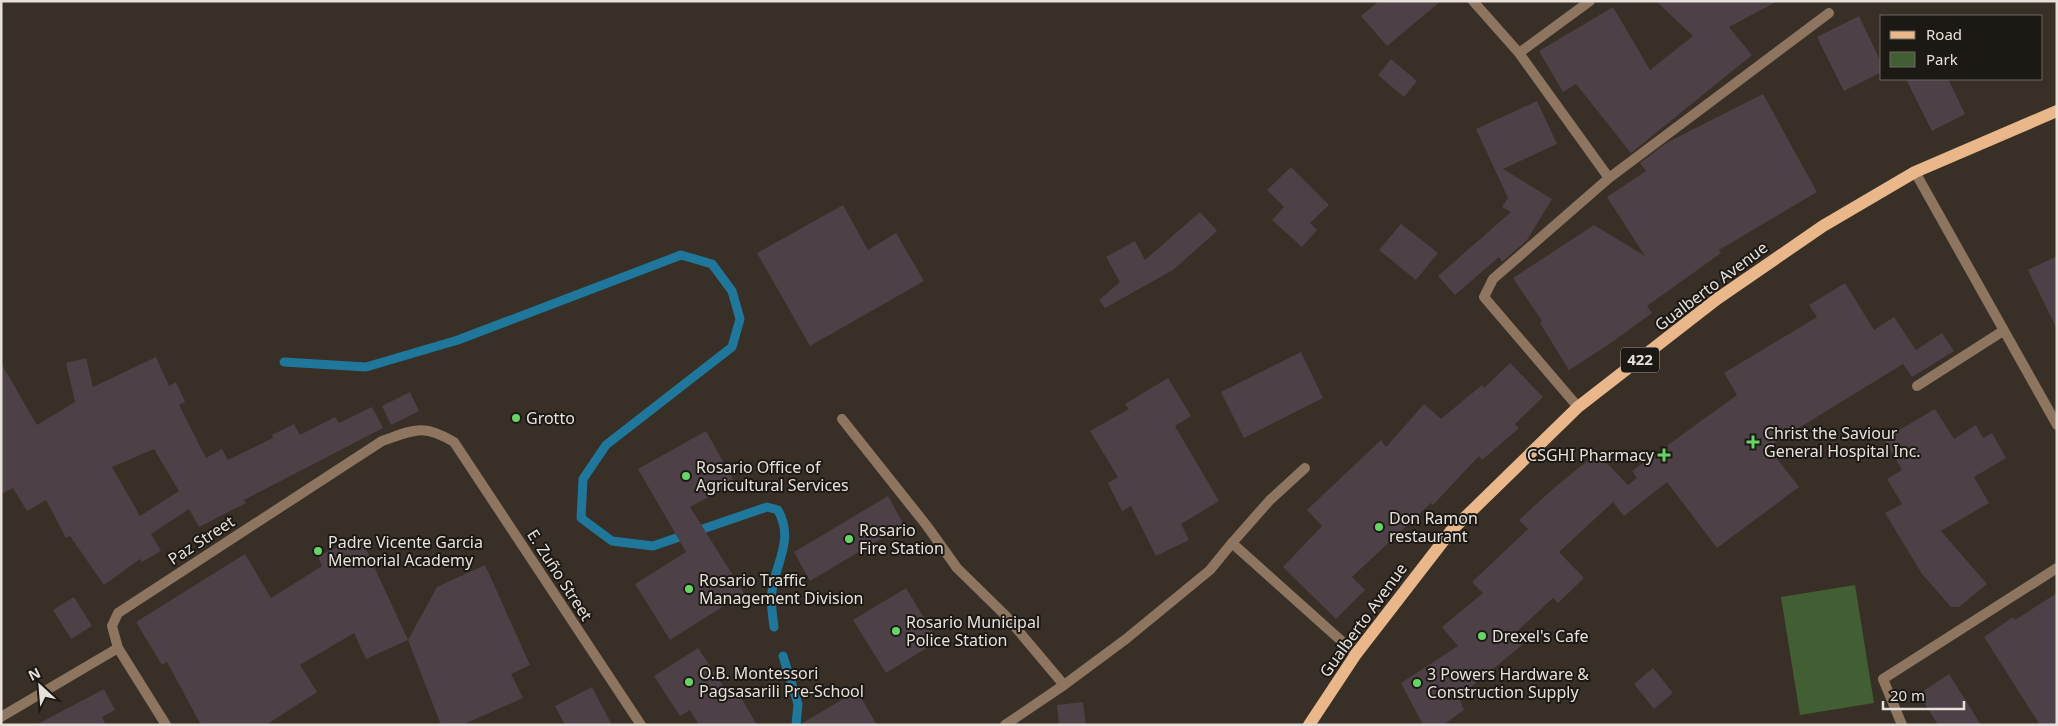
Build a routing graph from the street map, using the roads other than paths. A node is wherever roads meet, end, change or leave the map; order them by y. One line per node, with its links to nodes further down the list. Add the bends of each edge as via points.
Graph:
1 (1473, 1): 4 (street)
2 (1590, 1): 4 (street)
3 (1829, 13): 7 (street)
4 (1519, 53): 7 (street)
5 (2057, 111): 6 (main road, Gualberto Avenue / 422)
6 (1915, 172): 8 (street); 10 (main road, Gualberto Avenue / 422, via 1822,226 1765,265)
7 (1609, 178): 10 (street, via 1493,279 1484,296)
8 (2003, 331): 9 (street); 12 (street)
9 (1917, 386)
10 (1578, 407): 18 (main road, Gualberto Avenue / 422, via 1451,532)
11 (842, 419): 19 (street, via 957,568 1006,616)
12 (2057, 425)
13 (454, 442): 17 (street, Paz Street, via 436,431 422,430 382,441 118,613 112,626); 22 (street, E. Zuño Street)
14 (1305, 468): 15 (street)
15 (1232, 542): 18 (street); 19 (street, via 1210,570)
16 (2057, 568): 25 (street, via 1883,679)
17 (118, 648): 20 (street); 21 (street, Paz Street)
18 (1356, 654): 24 (main road, Gualberto Avenue / 422)
19 (1064, 685): 23 (street)
20 (1, 717)
21 (166, 725)
22 (641, 725)
23 (1005, 725)
24 (1309, 725)
25 (1902, 725)

